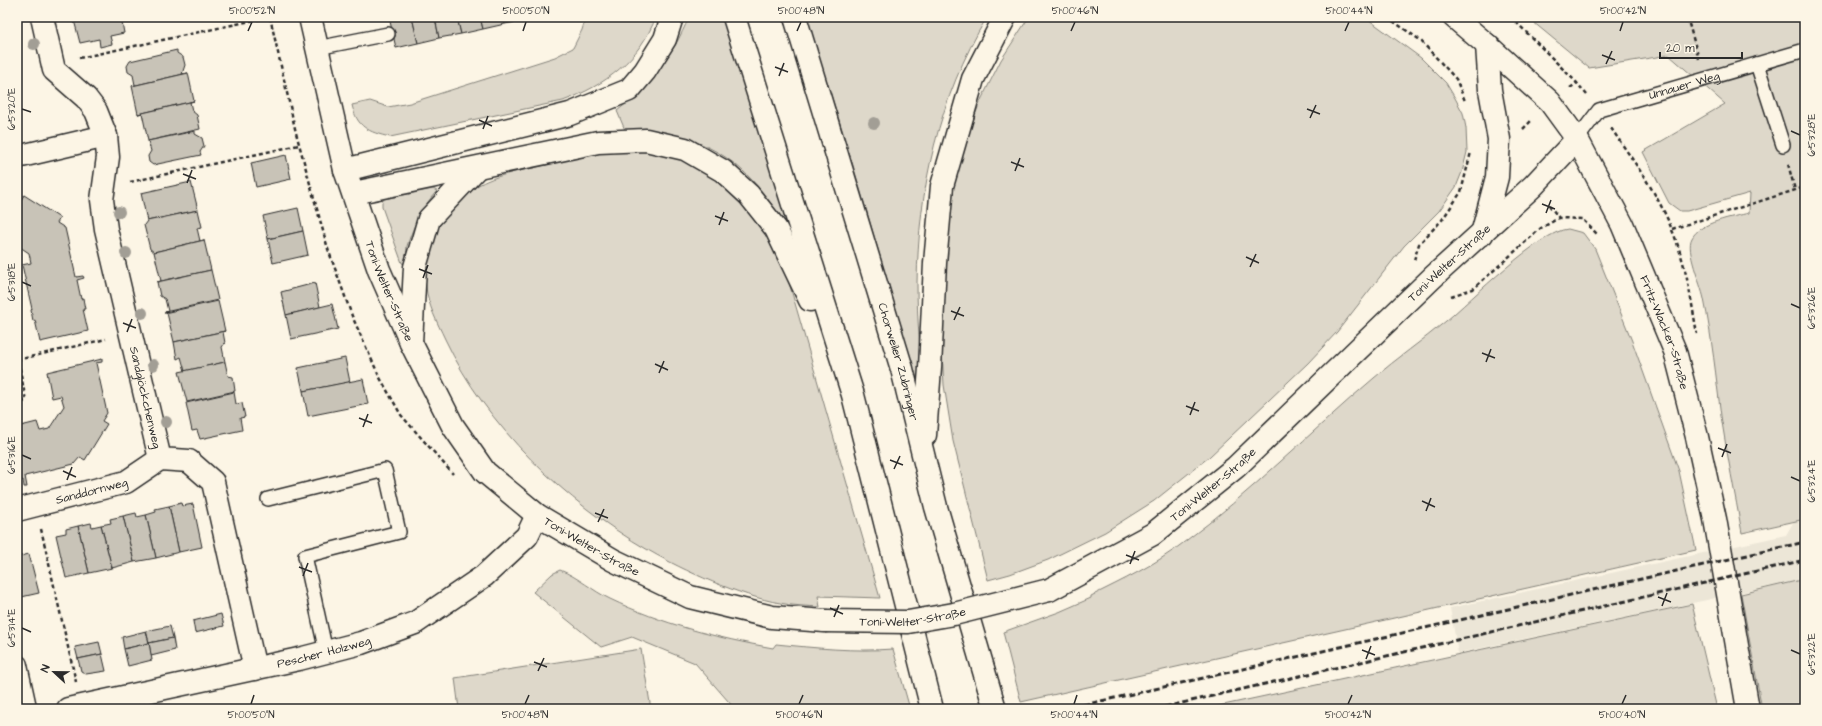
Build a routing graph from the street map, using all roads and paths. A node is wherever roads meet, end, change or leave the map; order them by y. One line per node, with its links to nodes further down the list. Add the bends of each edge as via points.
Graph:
1 (42, 17): 15 (main road, Sandglöckchenweg)
2 (269, 17): 15 (path)
3 (310, 17): 13 (main road, Toni-Welter-Straße)
4 (672, 17): 26 (main road, via 665,39 645,71 629,90 570,114)
5 (734, 17): 42 (main road)
6 (795, 17): 44 (main road, Chorweiler Zubringer, via 902,369)
7 (1005, 17): 44 (main road, via 973,79 942,186)
8 (1387, 17): 18 (path, via 1420,40 1456,79)
9 (1454, 17): 12 (main road, Fritz-Wacker-Straße)
10 (1687, 17): 17 (path)
11 (388, 34): 13 (lane)
12 (1487, 44): 20 (main road, via 1490,90); 21 (main road, Fritz-Wacker-Straße, via 1550,102)
13 (317, 48): 26 (main road, Toni-Welter-Straße)
14 (1805, 50): 16 (lane, Unnauer Weg)
15 (53, 64): 19 (main road, Sandglöckchenweg, via 54,70 86,98 96,111)
16 (1757, 64): 17 (lane, Unnauer Weg); 23 (lane)
17 (1705, 80): 21 (lane, Unnauer Weg, via 1599,110)
18 (1466, 106)
19 (106, 136): 24 (main road); 29 (main road, Sandglöckchenweg, via 108,157)
20 (1499, 139): 34 (main road, via 1497,177); 36 (path, via 1474,142 1461,192 1442,220)
21 (1577, 139): 27 (main road, Toni-Welter-Straße); 56 (main road, Fritz-Wacker-Straße, via 1622,224 1674,351 1715,519)
22 (299, 145): 29 (path)
23 (1783, 145): 30 (path)
24 (17, 157)
25 (477, 168): 31 (main road); 39 (main road, via 429,219 415,267); 42 (main road, via 598,142 646,140 685,149 723,171 749,194 776,229 800,276)
26 (345, 170): 31 (main road, Toni-Welter-Straße)
27 (1534, 186): 32 (path); 34 (main road, Toni-Welter-Straße)
28 (1805, 187): 30 (path)
29 (104, 188): 38 (main road, Sandglöckchenweg, via 102,200 106,229)
30 (1795, 190): 33 (path)
31 (354, 193): 39 (main road, Toni-Welter-Straße, via 379,270)
32 (1559, 218): 35 (path, via 1582,219); 37 (path, via 1541,228)
33 (1672, 230)
34 (1482, 234): 48 (main road, Toni-Welter-Straße, bridge, via 1432,278 1236,467 1153,534 1049,590 954,614 908,622 825,621 772,617 690,597 613,560)
35 (1598, 235)
36 (1419, 244)
37 (1473, 289)
38 (130, 333): 41 (path); 45 (main road, Sandglöckchenweg)
39 (411, 343): 48 (main road, Toni-Welter-Straße, via 453,426 485,472)
40 (17, 354): 41 (path)
41 (18, 359): 43 (path, via 26,401)
42 (852, 395): 54 (main road)
43 (17, 402)
44 (923, 454): 55 (main road, Chorweiler Zubringer)
45 (160, 459): 47 (main road, Sanddornweg, via 126,482); 51 (main road, Sandglöckchenweg, via 189,461 213,482)
46 (268, 499): 49 (lane, via 385,470 399,532 305,556)
47 (27, 508): 52 (path)
48 (537, 515): 49 (main road, Pescher Holzweg, via 527,536 484,576 440,607 415,623 361,643)
49 (326, 652): 51 (main road, Pescher Holzweg)
50 (20, 663): 53 (lane)
51 (255, 669): 52 (main road, Pescher Holzweg)
52 (75, 708)
53 (30, 709)
54 (932, 709)
55 (995, 709)
56 (1748, 709)

